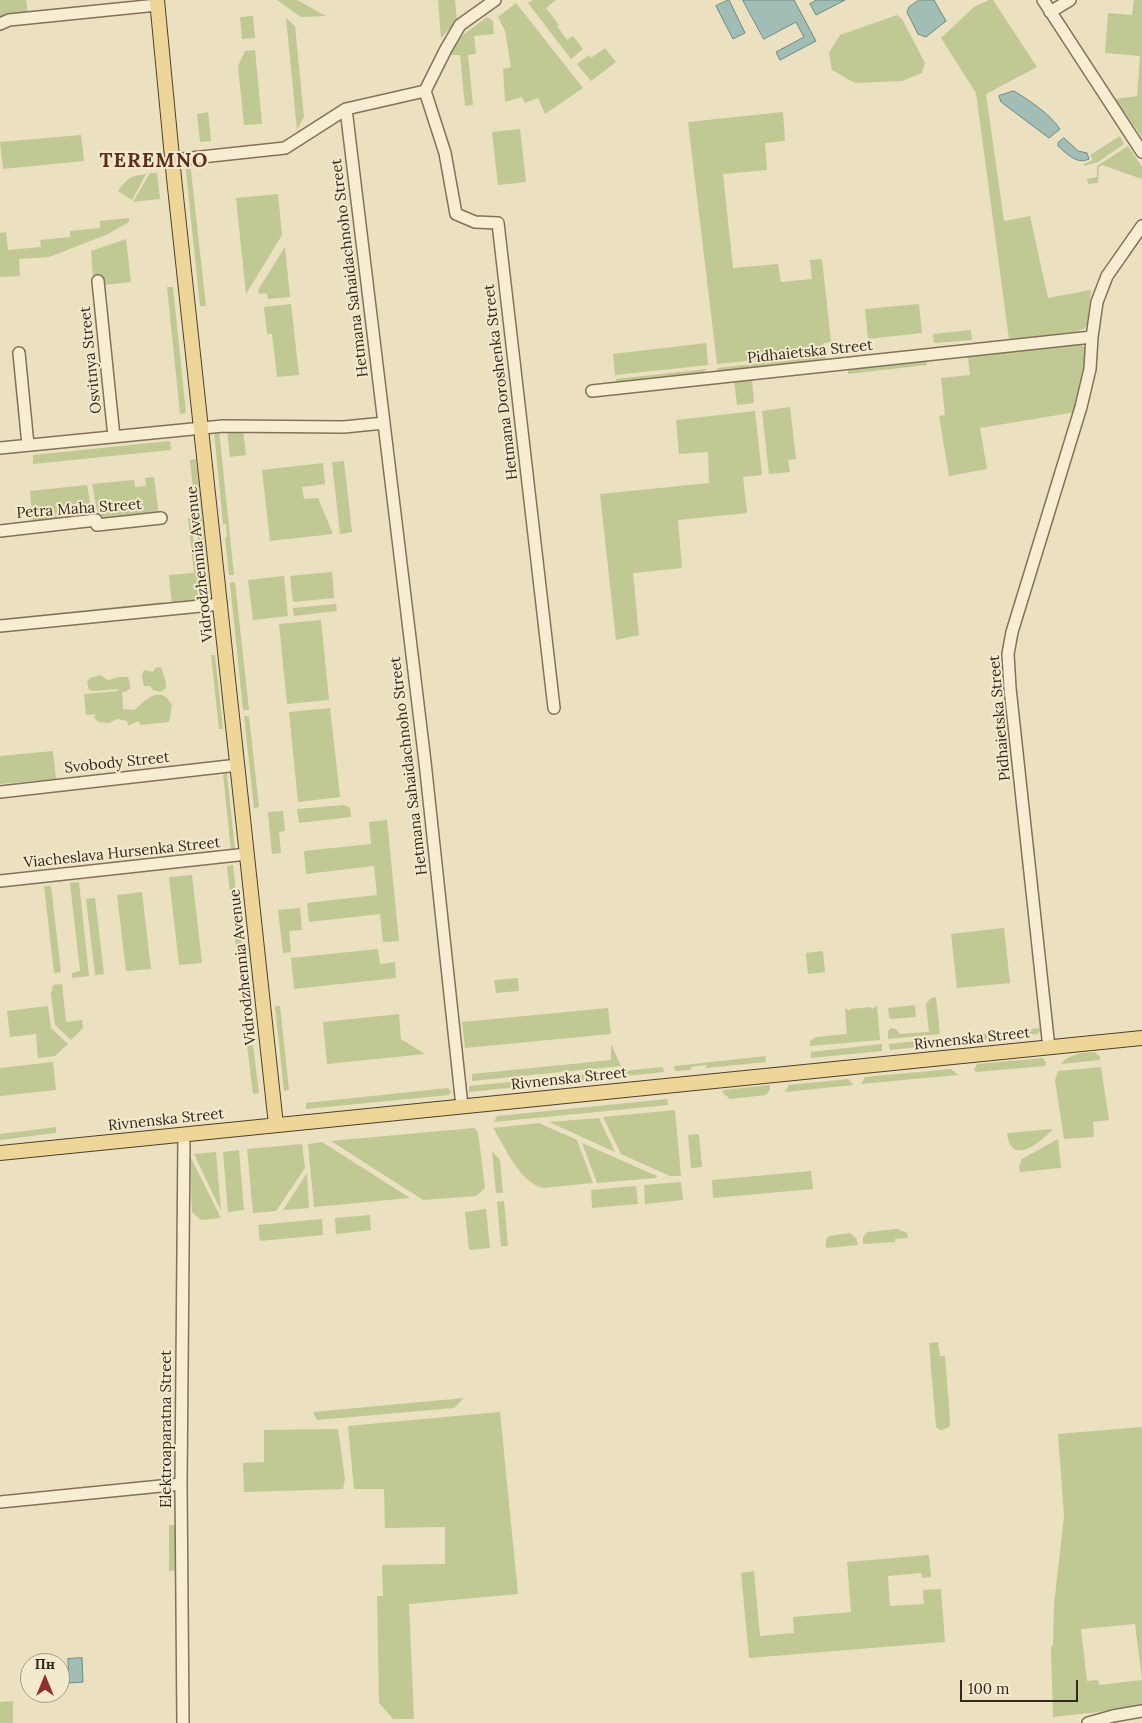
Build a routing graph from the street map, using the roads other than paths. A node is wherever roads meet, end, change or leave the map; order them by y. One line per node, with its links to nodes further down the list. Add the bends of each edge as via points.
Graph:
1 (495, 0): 7 (street, via 460,25)
2 (1043, 0): 5 (street)
3 (1070, 0): 5 (street)
4 (157, 2): 6 (street, via 10,20); 10 (main road, Vidrodzhennia Avenue)
5 (1050, 12): 9 (street)
6 (0, 24)
7 (425, 91): 8 (street); 25 (street, Hetmana Doroshenka Street, via 445,154 456,214 475,222 498,223)
8 (346, 109): 10 (street, via 285,148); 16 (street, Hetmana Sahaidachnoho Street)
9 (1142, 152)
10 (173, 160): 17 (main road, Vidrodzhennia Avenue)
11 (1142, 226): 13 (street, Pidhaietska Street, via 1107,276 1097,302)
12 (98, 280): 18 (street, Osvitnya Street)
13 (1092, 337): 15 (street, Pidhaietska Street); 31 (street, Pidhaietska Street, via 1090,369 1082,407 1008,654)
14 (19, 353): 19 (street)
15 (592, 391)
16 (384, 423): 17 (street, via 344,427); 32 (street, Hetmana Sahaidachnoho Street)
17 (202, 428): 18 (street); 23 (main road, Vidrodzhennia Avenue)
18 (114, 437): 19 (street)
19 (28, 445): 20 (street)
20 (0, 448)
21 (160, 518): 22 (street, Petra Maha Street, via 97,525 96,520)
22 (0, 531)
23 (221, 604): 24 (street); 26 (main road, Vidrodzhennia Avenue)
24 (0, 626)
25 (554, 708)
26 (238, 765): 27 (street, Svobody Street); 28 (main road, Vidrodzhennia Avenue)
27 (0, 792)
28 (247, 854): 29 (street, Viacheslava Hursenka Street); 33 (main road, Vidrodzhennia Avenue)
29 (0, 881)
30 (1142, 1038): 31 (main road, Rivnenska Street)
31 (1049, 1048): 32 (main road, Rivnenska Street)
32 (462, 1106): 33 (main road, Rivnenska Street)
33 (276, 1125): 34 (main road, Rivnenska Street)
34 (184, 1134): 35 (main road, Rivnenska Street); 36 (street, Elektroaparatna Street)
35 (0, 1153)
36 (181, 1484): 37 (street); 39 (street, Elektroaparatna Street)
37 (0, 1502)
38 (1142, 1711): 40 (street)
39 (183, 1723)
40 (1088, 1723)

